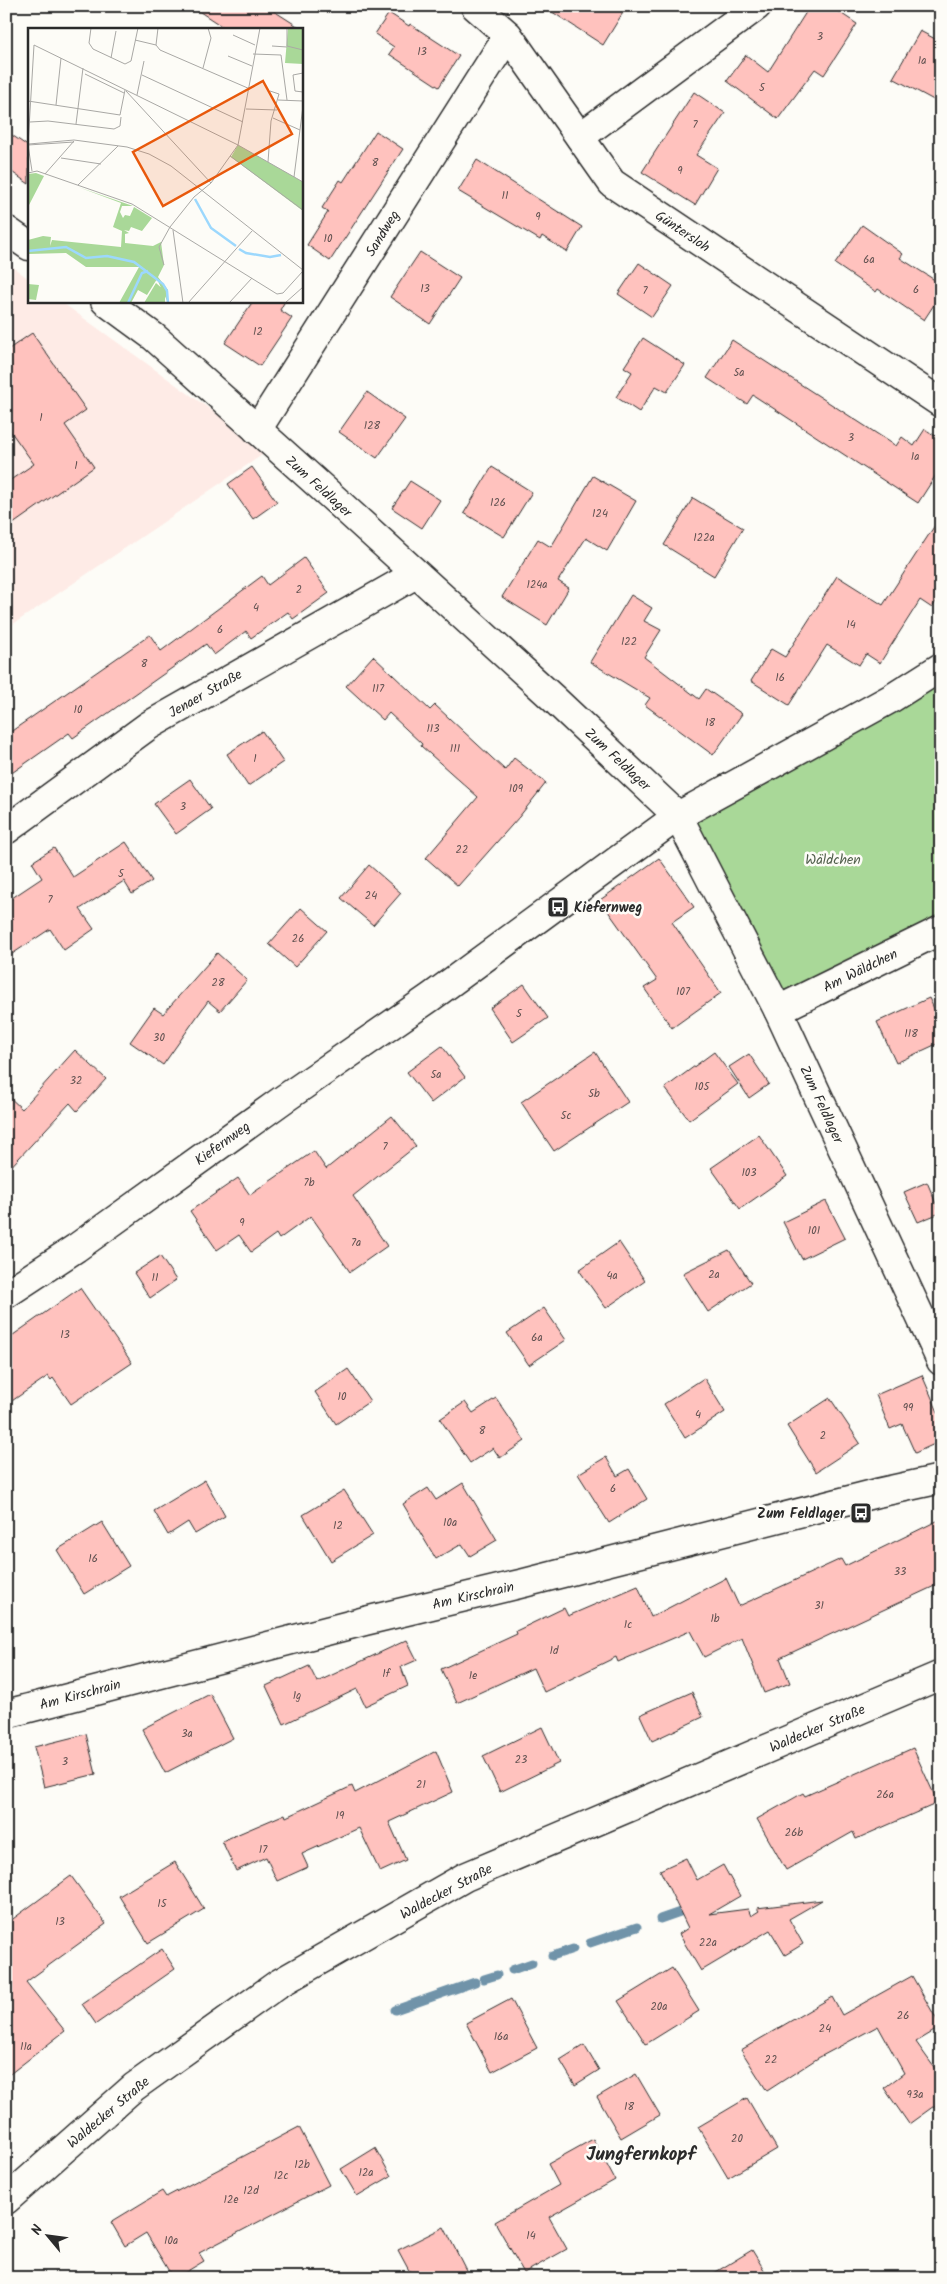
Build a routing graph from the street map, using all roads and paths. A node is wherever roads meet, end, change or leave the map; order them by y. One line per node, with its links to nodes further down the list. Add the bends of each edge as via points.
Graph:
1 (476, 6): 3 (street, Güntersloh)
2 (757, 6): 4 (street)
3 (508, 35): 4 (street, Güntersloh); 7 (street, Sandweg)
4 (580, 137): 6 (street, Güntersloh, via 612,183)
5 (106, 302): 7 (street, Zum Feldlager, via 154,337)
6 (941, 403)
7 (257, 430): 8 (street, Zum Feldlager)
8 (416, 574): 10 (street, Zum Feldlager); 11 (street, Jenaer Straße, via 148,726)
9 (941, 667): 10 (street, Kiefernweg, via 892,698)
10 (678, 816): 13 (street, Zum Feldlager); 14 (street, Kiefernweg, via 431,997)
11 (6, 830)
12 (941, 930): 13 (street, Am Wäldchen)
13 (778, 1010): 15 (street, Zum Feldlager)
14 (6, 1294)
15 (941, 1361)
16 (941, 1479): 18 (street, Am Kirschrain, via 365,1621)
17 (941, 1675): 19 (street, Waldecker Straße, via 465,1877 278,1984 134,2087)
18 (6, 1714)
19 (6, 2200)

